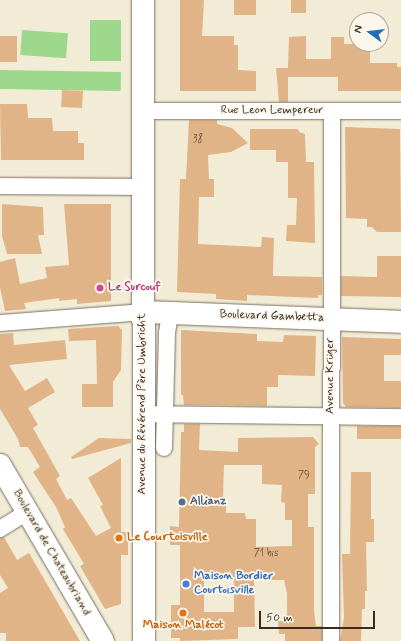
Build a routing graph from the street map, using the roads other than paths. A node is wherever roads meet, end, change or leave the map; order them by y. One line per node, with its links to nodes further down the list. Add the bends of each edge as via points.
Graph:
1 (143, 0): 2 (main road, Avenue du Révérend Père Umbricht)
2 (143, 111): 3 (street, Rue Leon Lempereur); 6 (main road, Avenue du Révérend Père Umbricht)
3 (332, 111): 4 (street, Rue Leon Lempereur); 9 (street, Avenue Krüger)
4 (401, 111)
5 (0, 186): 6 (street)
6 (143, 187): 7 (main road, Avenue du Révérend Père Umbricht)
7 (143, 312): 8 (main road, Boulevard Gambetta); 11 (street); 12 (main road, Avenue du Révérend Père Umbricht)
8 (170, 314): 9 (main road, Boulevard Gambetta); 13 (street, via 166,333)
9 (330, 319): 10 (main road, Boulevard Gambetta); 14 (street, Avenue Krüger)
10 (401, 322)
11 (0, 323)
12 (143, 414): 13 (street); 21 (main road, Avenue du Révérend Père Umbricht)
13 (165, 414): 14 (street); 16 (street)
14 (331, 415): 15 (street); 22 (street, Avenue Krüger)
15 (401, 416)
16 (164, 448)
17 (0, 465): 18 (main road, Boulevard de Chateaubriand)
18 (27, 512): 19 (street); 20 (main road, Boulevard de Chateaubriand)
19 (0, 529)
20 (103, 641)
21 (144, 641)
22 (331, 641)

